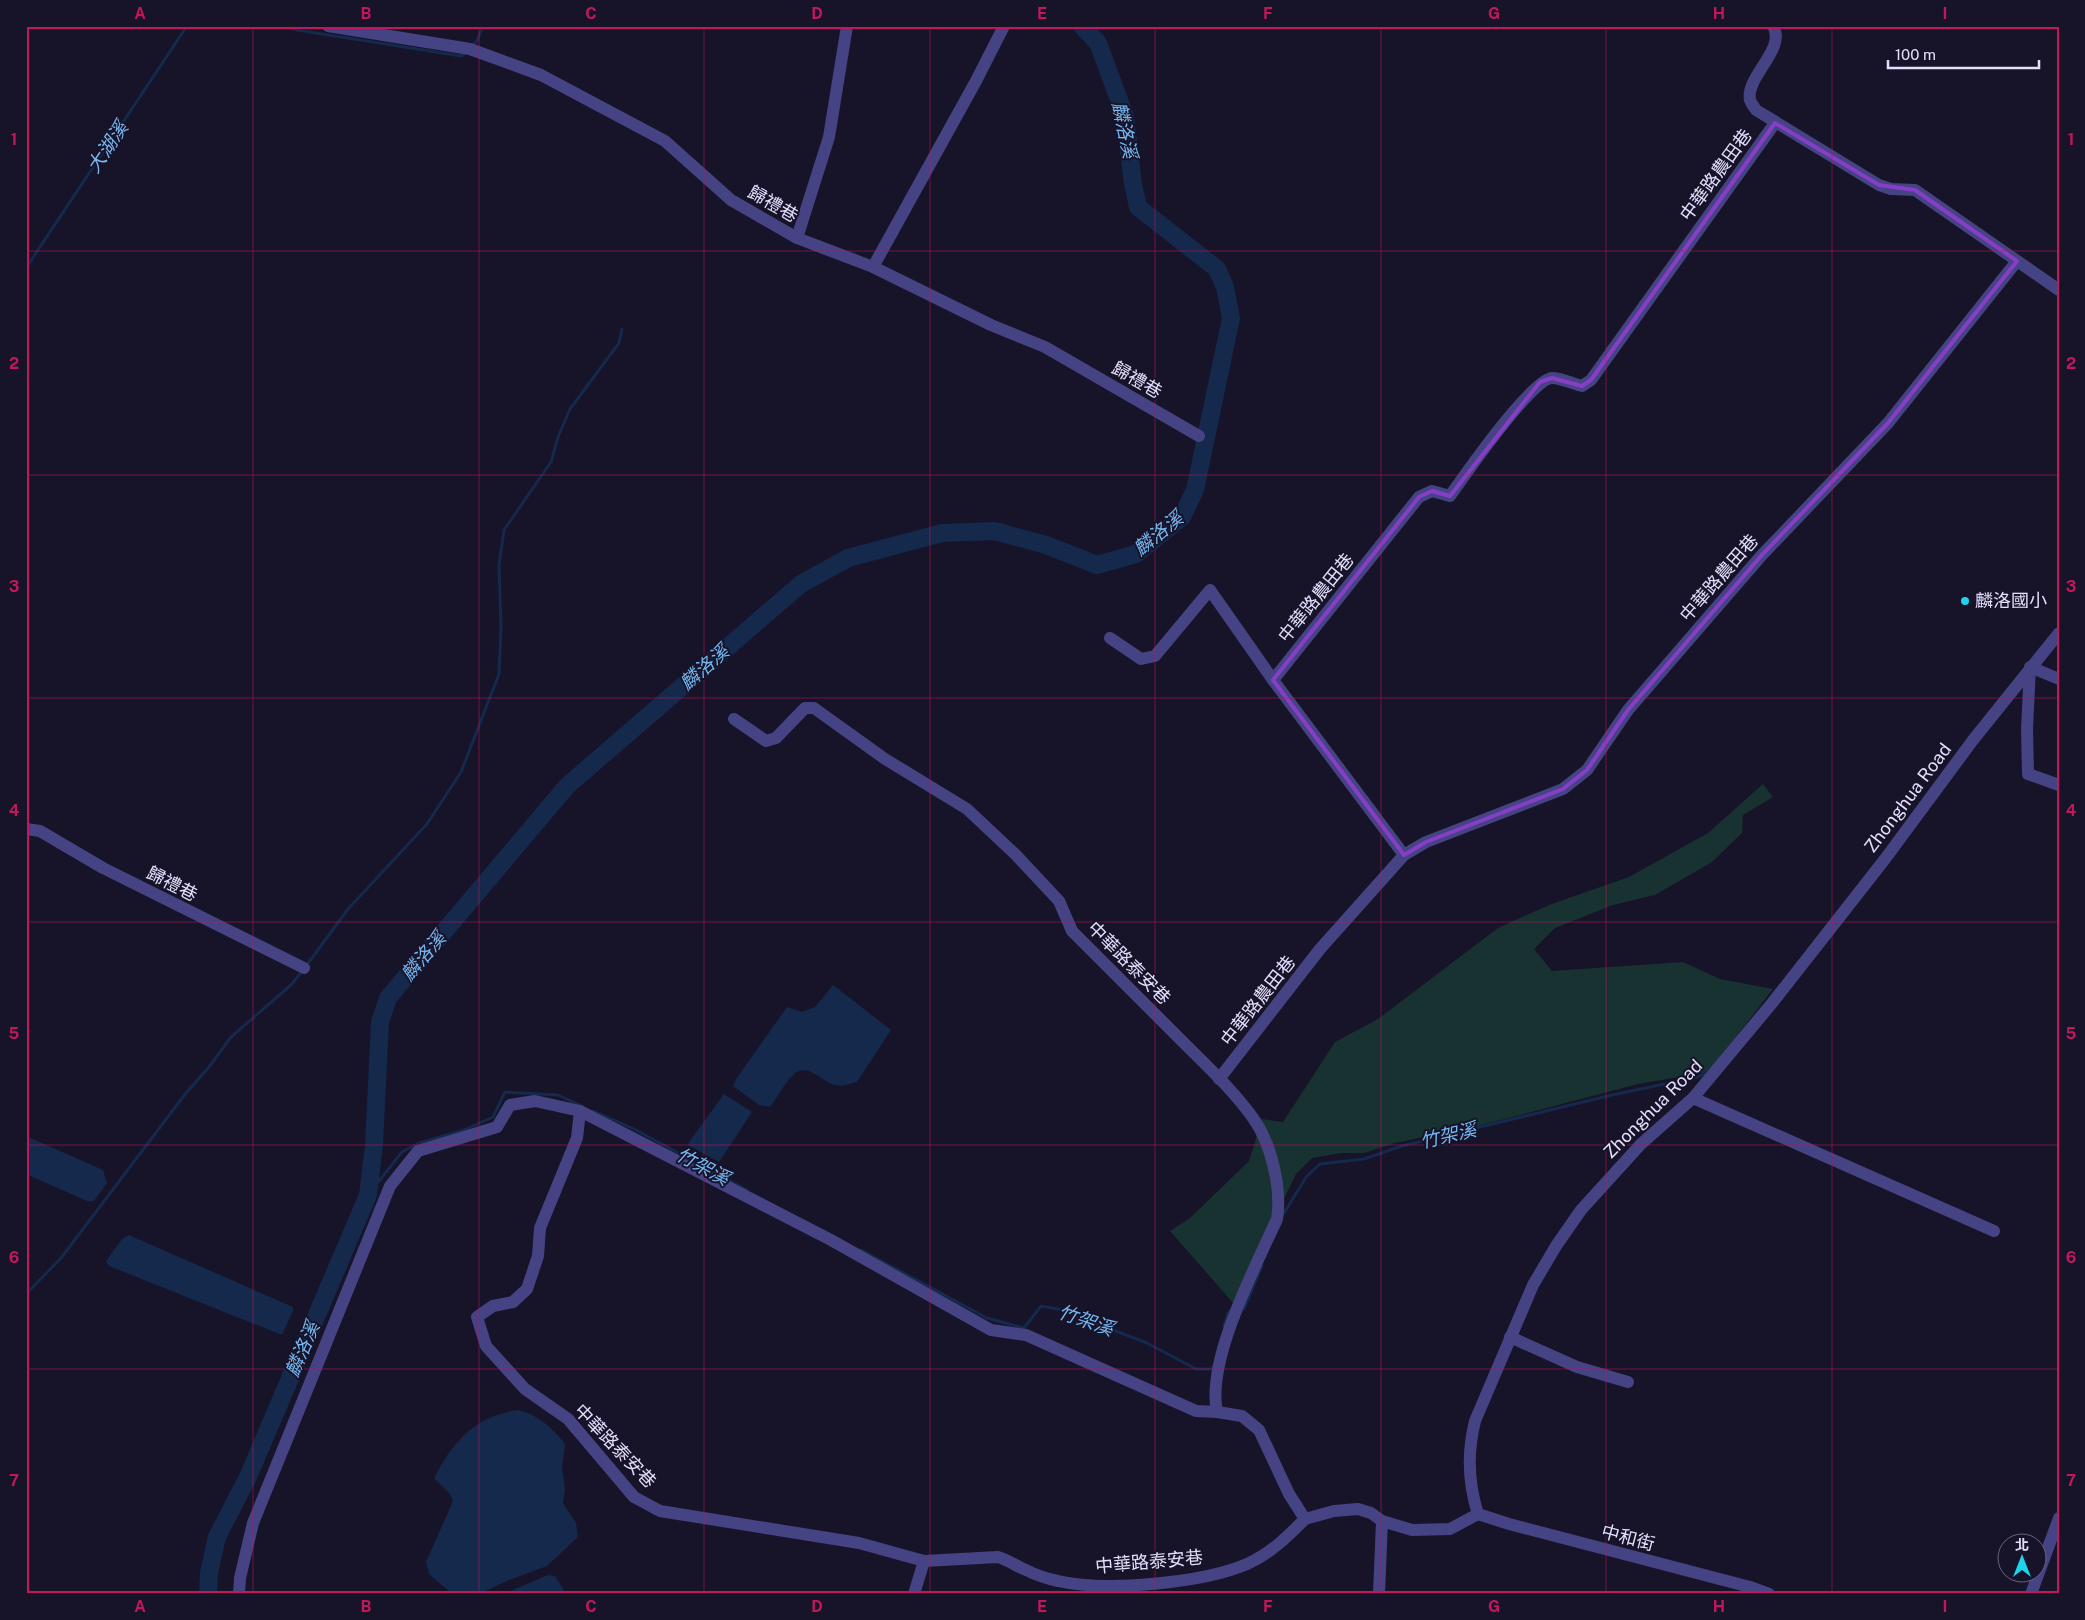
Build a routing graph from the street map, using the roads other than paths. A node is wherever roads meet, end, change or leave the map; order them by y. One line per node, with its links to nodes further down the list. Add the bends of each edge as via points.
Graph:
1 (328, 26): 6 (street, 歸禮巷, via 470,49 541,75 664,141 731,200)
2 (846, 26): 6 (street, via 829,137)
3 (1004, 26): 8 (street)
4 (1773, 26): 5 (street, 中華路農田巷, via 1776,41 1750,91 1750,101 1756,110)
5 (1775, 123): 7 (street, 中華路農田巷, via 1879,186 1915,190); 15 (street, 中華路農田巷, via 1591,380 1582,386 1552,378 1540,382 1490,440 1450,496 1432,491 1419,497)
6 (797, 238): 8 (street, 歸禮巷)
7 (2017, 261): 9 (street, 中華路農田巷); 19 (street, 中華路農田巷, via 1888,423 1761,556 1628,710 1587,770 1563,789 1426,842)
8 (874, 266): 10 (street, 歸禮巷, via 991,326 1045,347)
9 (2059, 290)
10 (1198, 436)
11 (2059, 633): 13 (street, Zhonghua Road)
12 (1110, 638): 15 (street, via 1141,659 1155,656 1210,590)
13 (2030, 667): 14 (street); 17 (street, via 2028,774); 22 (street, Zhonghua Road, via 1867,882)
14 (2059, 679)
15 (1273, 680): 19 (street)
16 (734, 719): 21 (street, 中華路泰安巷, via 766,741 776,738 805,708 814,708 885,759 967,809 1059,901 1072,931)
17 (2059, 785)
18 (26, 829): 20 (street, 歸禮巷, via 40,832 103,868)
19 (1404, 855): 21 (street, 中華路農田巷, via 1320,949)
20 (304, 968)
21 (1220, 1079): 27 (street, 中華路泰安巷, via 1253,1118 1266,1142 1279,1200 1277,1219 1237,1309 1214,1384)
22 (1693, 1098): 24 (street); 25 (street, Zhonghua Road, via 1641,1144 1581,1210 1533,1285)
23 (580, 1111): 27 (street, via 831,1240 991,1330 1026,1335 1196,1411); 32 (street, 中華路泰安巷, via 577,1138 540,1228 538,1256 527,1289 513,1302 493,1306 477,1317 486,1346 525,1389 568,1419 634,1497 660,1511 860,1543); 33 (street, via 534,1101 510,1105 497,1127 418,1152 390,1186 253,1523)
24 (1994, 1231)
25 (1510, 1337): 26 (street, via 1577,1367); 28 (street, Zhonghua Road, via 1478,1412 1471,1438 1472,1496)
26 (1628, 1382)
27 (1217, 1412): 30 (street, via 1242,1416 1259,1430 1289,1494)
28 (1478, 1514): 31 (street, via 1450,1529 1412,1530); 36 (street, 中和街)
29 (2059, 1518): 37 (street)
30 (1305, 1519): 31 (street, via 1358,1509 1371,1512); 32 (street, 中華路泰安巷, via 1280,1545 1248,1564 1206,1576 1139,1584 1092,1586 1059,1581 998,1557)
31 (1382, 1521): 35 (street)
32 (924, 1560): 34 (street)
33 (239, 1594)
34 (914, 1594)
35 (1379, 1594)
36 (1769, 1594)
37 (2031, 1594)

